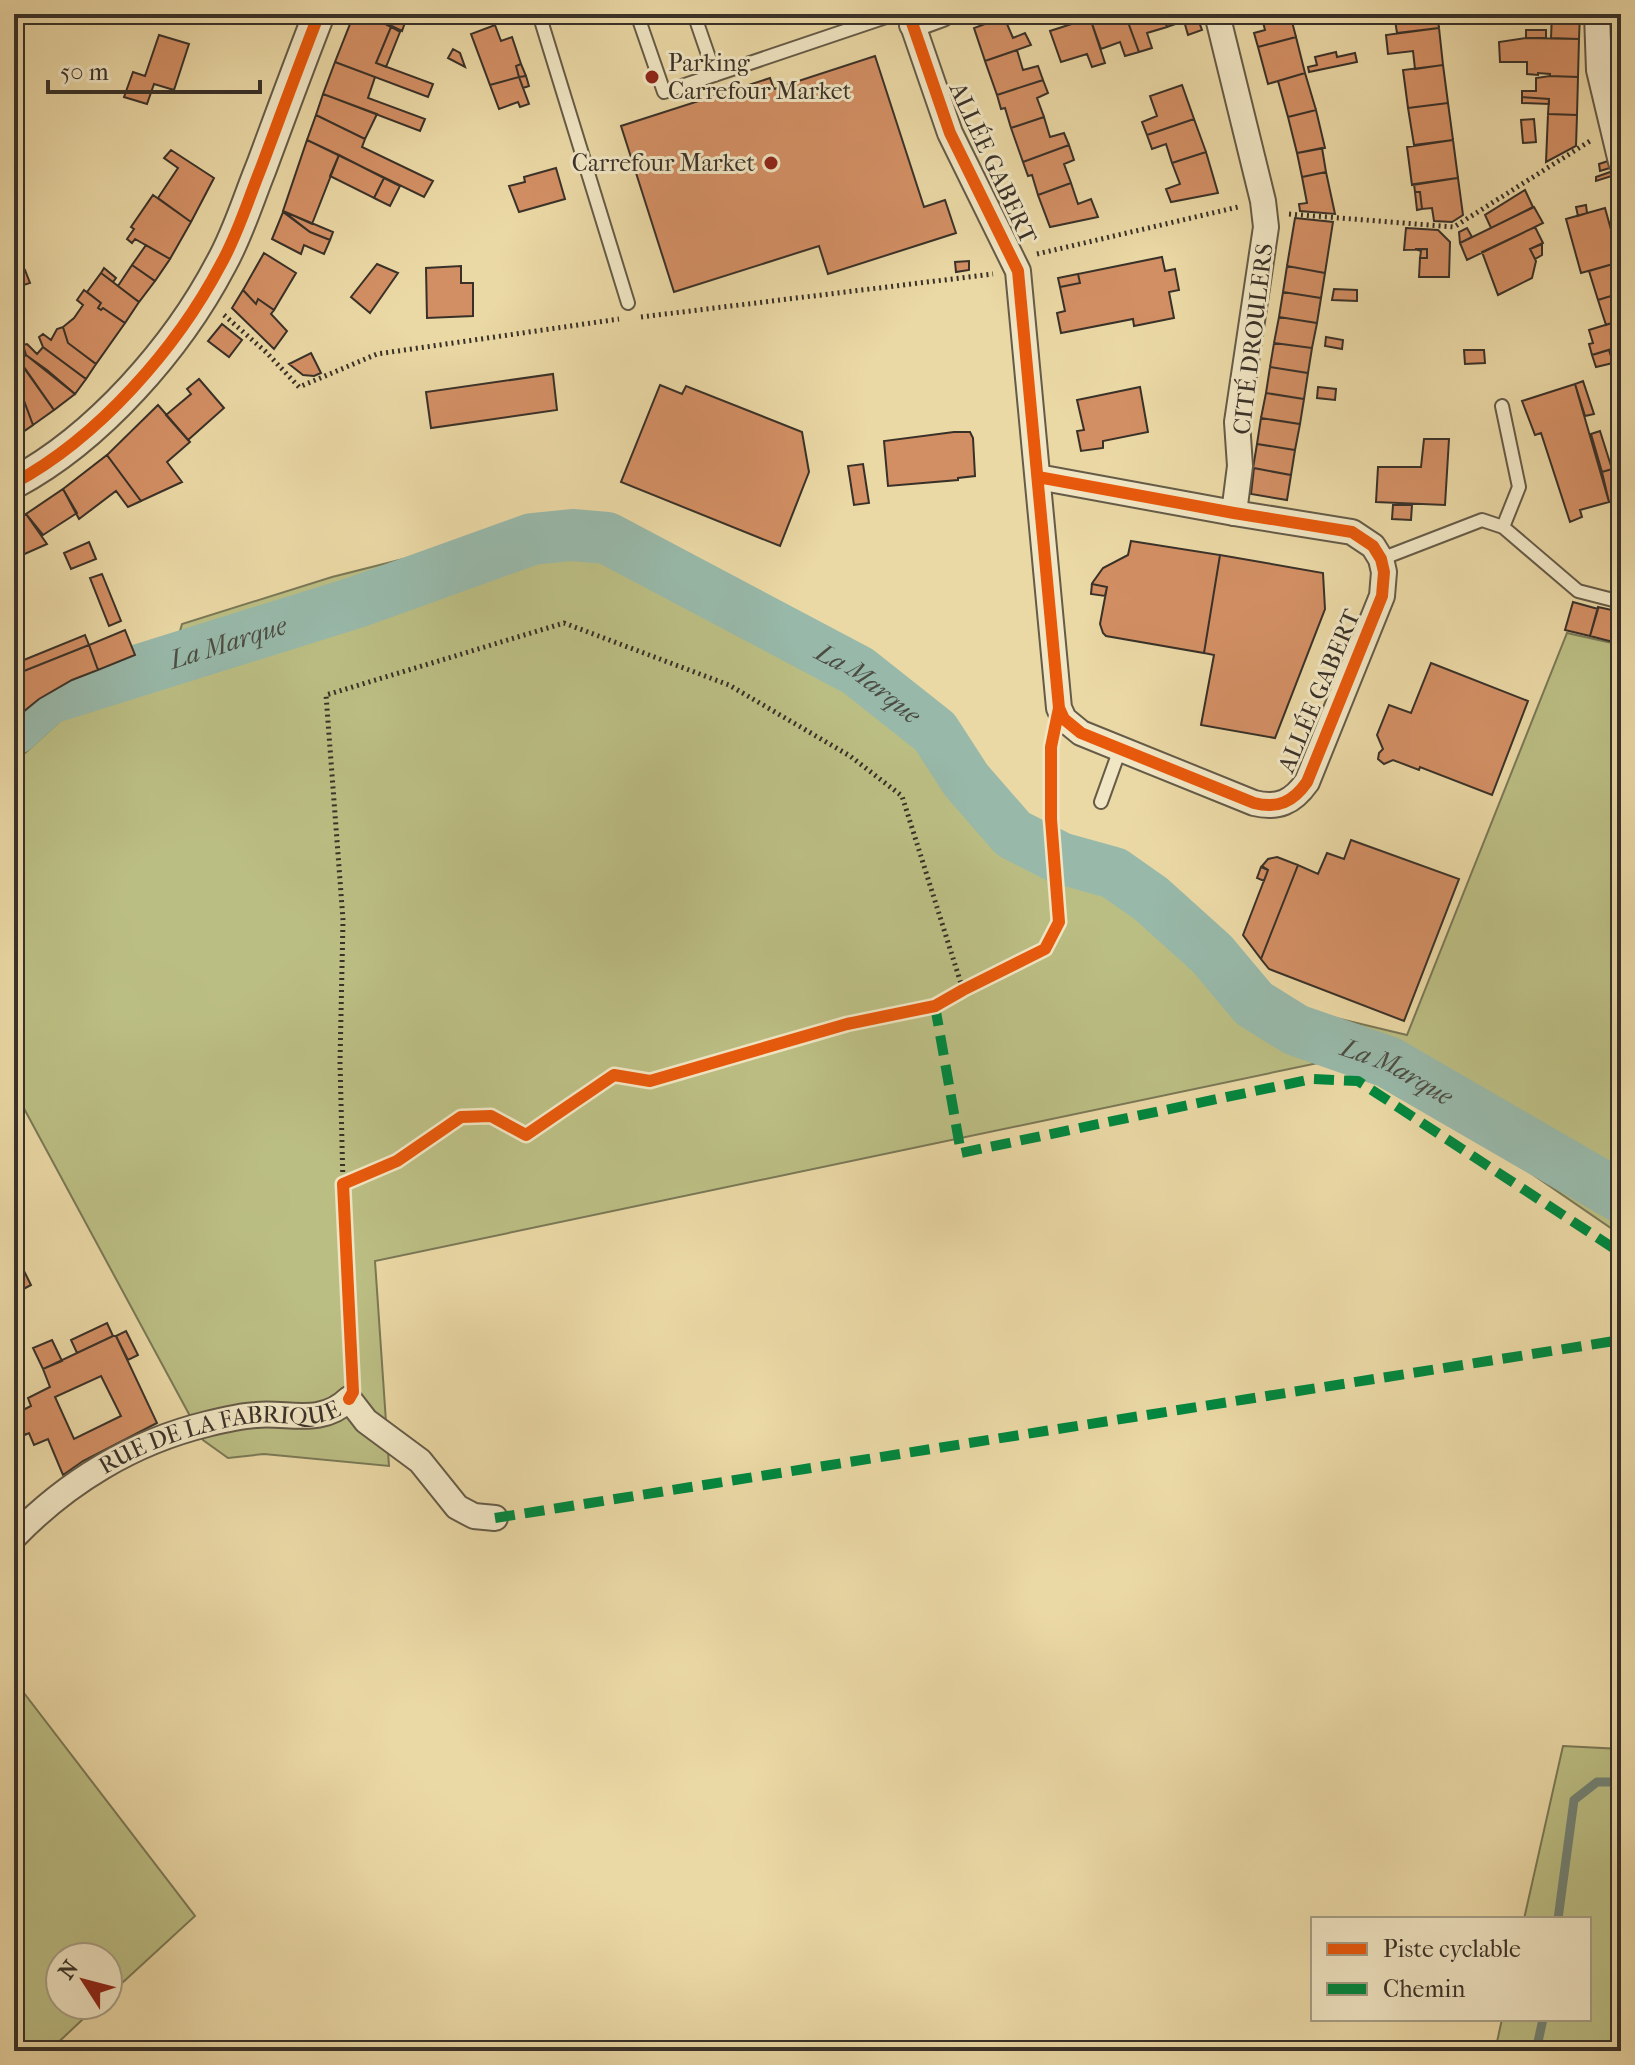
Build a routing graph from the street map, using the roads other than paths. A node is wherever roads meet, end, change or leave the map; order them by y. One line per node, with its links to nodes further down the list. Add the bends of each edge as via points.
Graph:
1 (319, 14): 14 (street, via 240,222 202,296 117,404 63,451)
2 (539, 14): 11 (lane)
3 (637, 14): 9 (lane, via 664,92)
4 (694, 14): 9 (lane)
5 (942, 14): 8 (street)
6 (1217, 14): 15 (street, CITÉ DROULERS, via 1264,206 1266,240 1237,422 1240,466)
7 (1597, 14): 10 (street, via 1599,70)
8 (905, 18): 9 (lane); 13 (street, ALLÉE GABERT, via 950,133 1016,265)
9 (715, 75)
10 (1621, 162)
11 (628, 303)
12 (1502, 406): 16 (lane, via 1519,487)
13 (1038, 477): 15 (street); 19 (street, ALLÉE GABERT, via 1059,708 1081,733)
14 (14, 483)
15 (1234, 513): 17 (street, via 1352,532 1373,546)
16 (1503, 527): 17 (lane, via 1482,520); 18 (lane, via 1578,591)
17 (1381, 559): 19 (street, ALLÉE GABERT, via 1382,596 1298,795 1275,806 1254,803)
18 (1621, 602)
19 (1120, 749): 20 (lane)
20 (1101, 802)
21 (495, 1518): 22 (street, RUE DE LA FABRIQUE, via 457,1507 420,1461 366,1421 349,1399 337,1411 234,1418 148,1443 68,1489)
22 (14, 1537)

